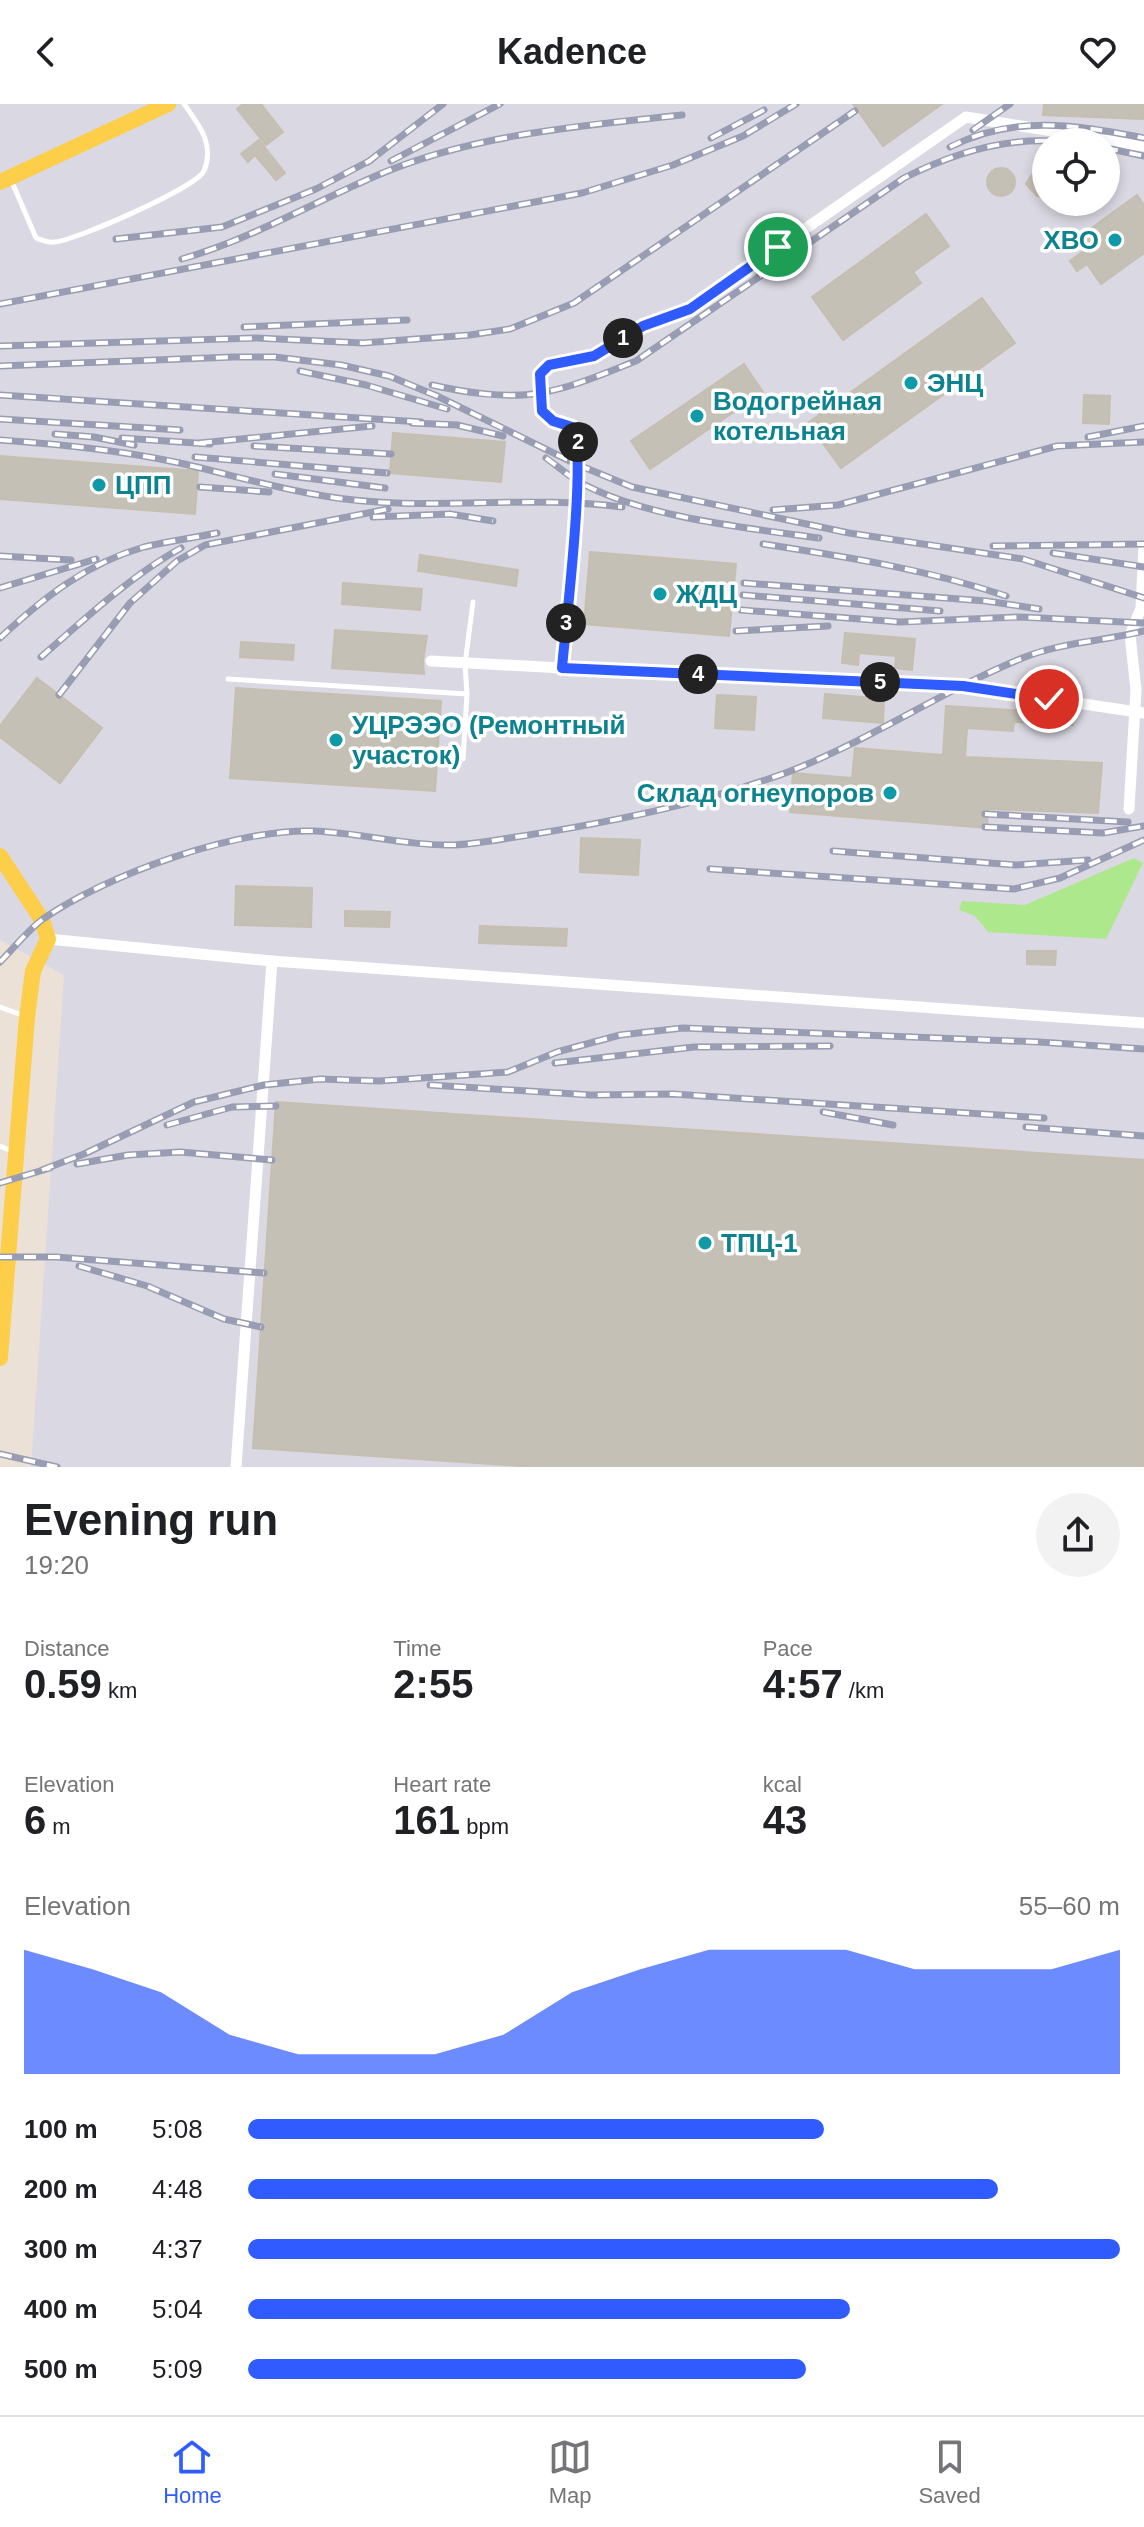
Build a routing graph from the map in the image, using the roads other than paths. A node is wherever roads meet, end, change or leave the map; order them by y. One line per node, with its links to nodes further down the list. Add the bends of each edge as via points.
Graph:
1 (168, 104): 4 (main road)
2 (184, 104): 4 (lane, via 204,132 209,152 203,174 146,207 53,243 36,238)
3 (1144, 146): 10 (street, via 966,117 690,309 643,326 594,356 544,369 539,384 542,411 572,427 578,439)
4 (5, 180)
5 (1144, 547): 6 (street)
6 (1143, 583): 13 (street, via 1141,608 1130,635)
7 (473, 602): 9 (lane)
8 (431, 661): 9 (street)
9 (465, 664): 10 (street); 12 (lane)
10 (562, 668): 13 (street, via 963,686)
11 (228, 679): 12 (lane)
12 (467, 694): 14 (lane)
13 (1140, 713): 15 (street)
14 (463, 759)
15 (1129, 809)
16 (0, 856): 17 (main road, via 42,920)
17 (48, 939): 18 (street); 20 (main road, via 33,971)
18 (272, 961): 21 (street); 25 (street)
19 (0, 1007): 20 (lane)
20 (27, 1017): 23 (main road)
21 (1144, 1023)
22 (0, 1146): 23 (lane)
23 (17, 1153): 24 (main road)
24 (0, 1358)
25 (236, 1467)

